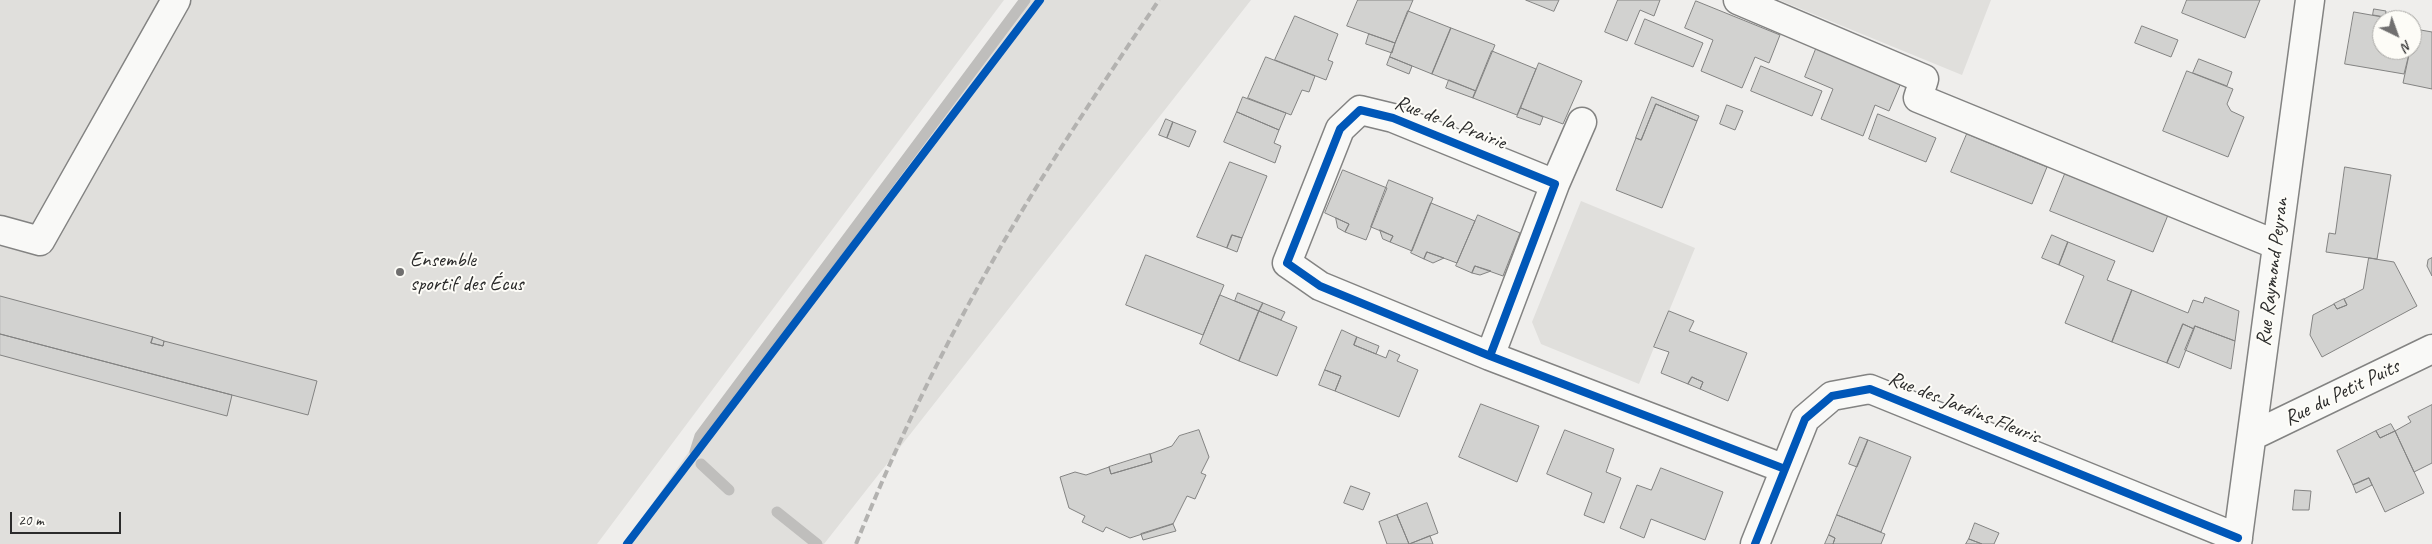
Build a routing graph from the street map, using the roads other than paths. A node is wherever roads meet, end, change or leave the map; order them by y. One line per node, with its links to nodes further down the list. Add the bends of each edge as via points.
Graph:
1 (176, 0): 6 (street, via 40,242)
2 (1738, 0): 7 (street, via 1924,79 1918,98)
3 (2310, 0): 7 (street, Rue Raymond Peyran)
4 (1582, 122): 5 (street)
5 (1555, 184): 9 (street); 9 (street, Rue de la Prairie, via 1393,118 1360,110 1340,129 1287,263 1320,286)
6 (0, 230)
7 (2277, 244): 10 (street, Rue Raymond Peyran)
8 (2432, 349): 10 (street, Rue du Petit Puits)
9 (1490, 356): 11 (street, Rue de la Prairie)
10 (2252, 436): 12 (street, Rue Raymond Peyran)
11 (1785, 469): 12 (street, Rue des Jardins Fleuris, via 1805,419 1832,396 1870,389); 13 (street, Rue des Jardins Fleuris)
12 (2237, 541)
13 (1755, 544)

